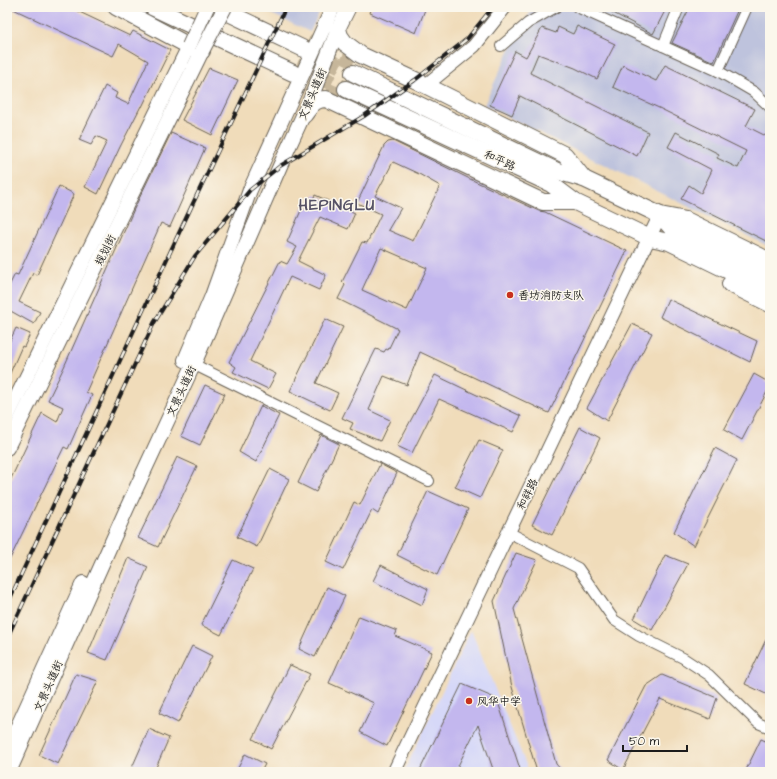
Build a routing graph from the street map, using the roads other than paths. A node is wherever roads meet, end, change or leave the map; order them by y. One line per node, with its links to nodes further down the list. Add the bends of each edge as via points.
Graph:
1 (116, 7): 18 (main road)
2 (152, 7): 3 (main road, via 294,69)
3 (175, 7)
4 (208, 7): 18 (main road, bridge)
5 (216, 7): 7 (main road, via 306,45)
6 (225, 7): 18 (main road, bridge)
7 (239, 7)
8 (333, 7): 33 (main road, 文景头道街, via 250,190)
9 (349, 7): 15 (main road, 文景头道街)
10 (505, 7): 21 (street, via 474,46)
11 (556, 7): 16 (street, via 528,23)
12 (578, 7): 17 (street)
13 (679, 7): 17 (street)
14 (747, 7): 20 (street)
15 (338, 29): 21 (main road, via 345,43 361,55); 24 (main road, 文景头道街)
16 (501, 46)
17 (663, 46): 20 (street)
18 (196, 48): 34 (main road, 规划街); 35 (main road, 规划街)
19 (355, 69): 25 (main road, via 561,161)
20 (718, 71): 23 (street, via 754,92)
21 (426, 86): 25 (main road, via 565,155)
22 (344, 93): 26 (main road, via 548,192)
23 (770, 107)
24 (304, 115): 26 (main road, via 313,103 319,99 326,99 543,202); 33 (main road, 文景头道街)
25 (584, 179): 27 (main road)
26 (576, 202): 28 (main road)
27 (660, 215): 28 (street, 和祥路); 29 (main road, via 686,220); 30 (main road, via 674,231)
28 (650, 238): 31 (main road, via 669,242); 32 (main road, via 665,252); 37 (street, 和祥路)
29 (770, 261)
30 (770, 277)
31 (770, 291)
32 (770, 304)
33 (189, 362): 36 (street); 39 (main road, 文景头道街); 40 (main road, 文景头道街)
34 (7, 417)
35 (7, 448)
36 (429, 481)
37 (508, 532): 38 (street, via 578,568 614,620 709,675 758,723); 41 (street, 和祥路)
38 (770, 728)
39 (7, 750)
40 (9, 772)
41 (394, 772)

